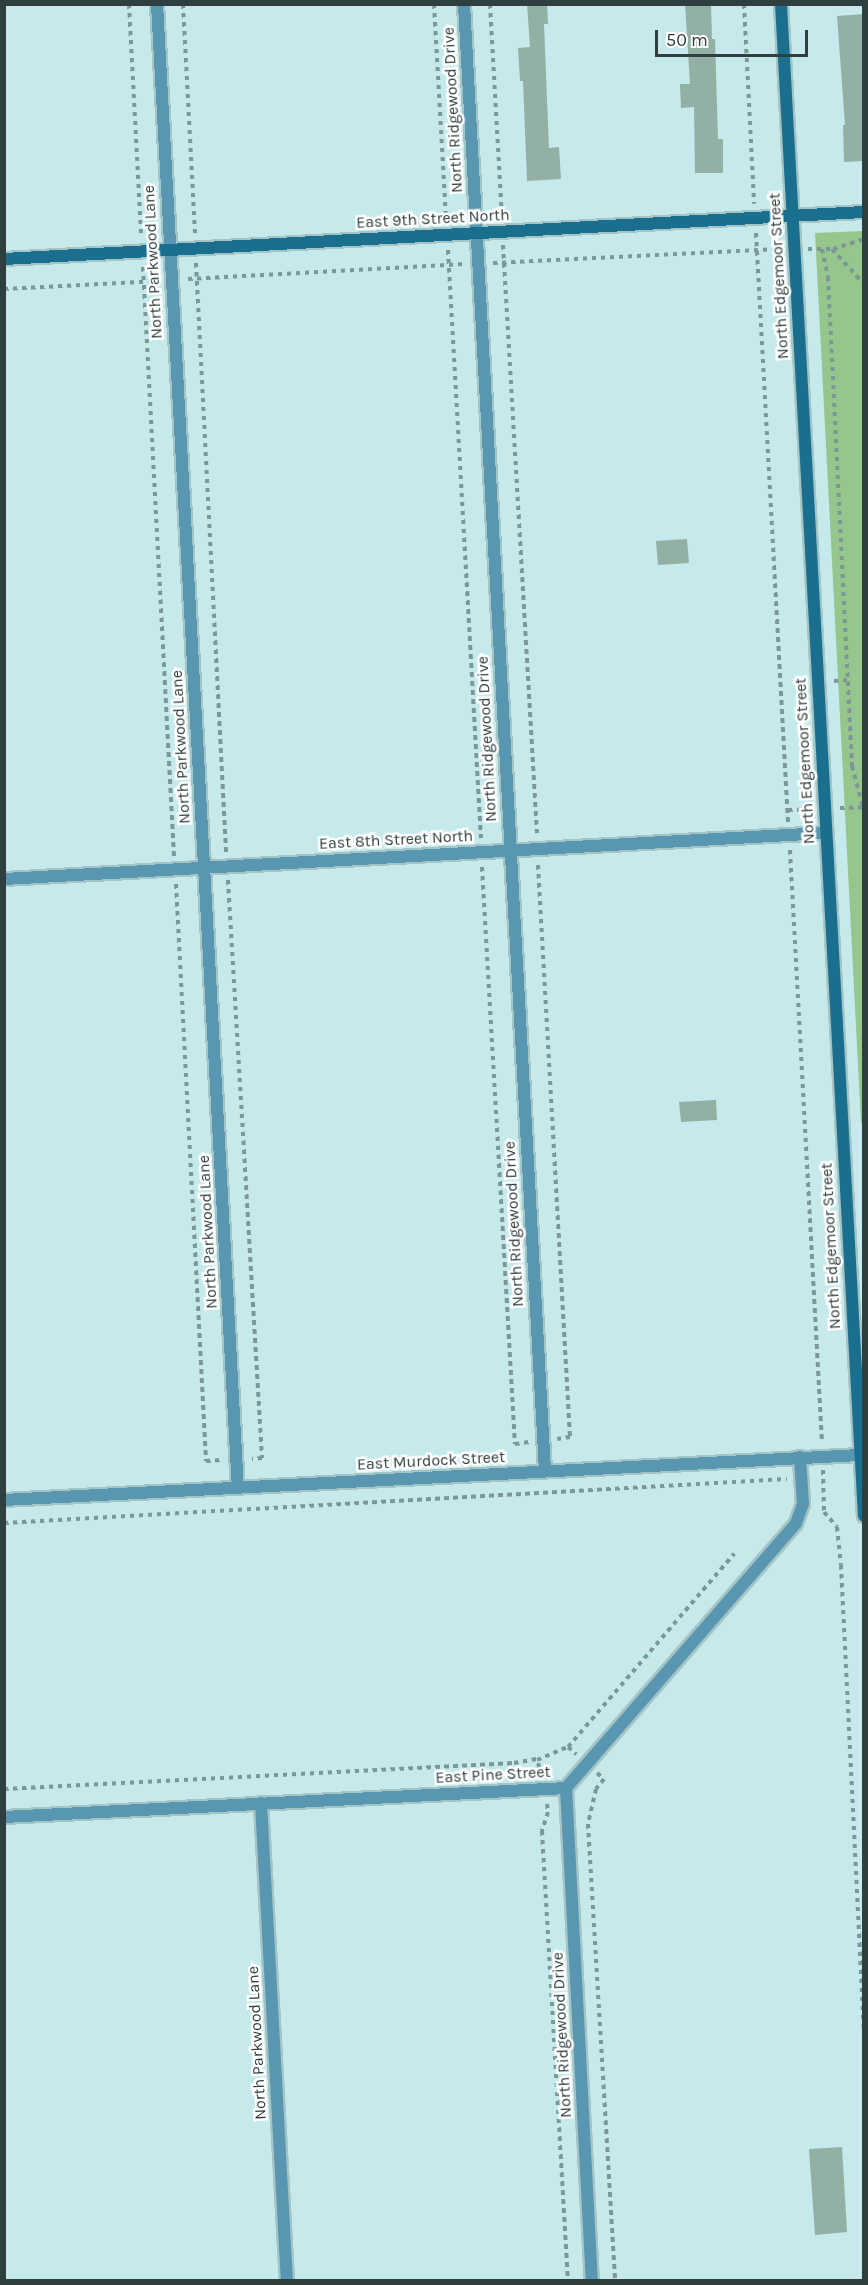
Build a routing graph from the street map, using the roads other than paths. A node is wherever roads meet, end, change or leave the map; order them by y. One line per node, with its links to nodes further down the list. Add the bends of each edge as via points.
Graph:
1 (157, 4): 7 (street, North Parkwood Lane)
2 (464, 4): 6 (street, North Ridgewood Drive)
3 (781, 4): 5 (street, North Edgemoor Street)
4 (864, 212): 5 (street, East 9th Street North)
5 (792, 216): 6 (street, East 9th Street North); 9 (street, North Edgemoor Street)
6 (477, 233): 7 (street, East 9th Street North); 10 (street, North Ridgewood Drive)
7 (169, 250): 8 (street, East 9th Street North); 11 (street, North Parkwood Lane)
8 (4, 259)
9 (825, 833): 10 (street, East 8th Street North); 13 (street, North Edgemoor Street)
10 (509, 850): 11 (street, East 8th Street North); 16 (street, North Ridgewood Drive)
11 (204, 867): 12 (street, East 8th Street North); 18 (street, North Parkwood Lane)
12 (4, 879)
13 (861, 1436): 14 (street, North Edgemoor Street)
14 (860, 1455): 15 (street, East Murdock Street); 17 (street, North Edgemoor Street)
15 (800, 1457): 16 (street, East Murdock Street); 21 (street, East Pine Street, via 803,1504 796,1523)
16 (545, 1471): 18 (street, East Murdock Street)
17 (862, 1480): 20 (street, North Edgemoor Street)
18 (238, 1488): 19 (street, East Murdock Street)
19 (4, 1500)
20 (864, 1516)
21 (566, 1788): 22 (street, East Pine Street); 25 (street, North Ridgewood Drive)
22 (261, 1803): 23 (street, East Pine Street); 24 (street, North Parkwood Lane)
23 (4, 1817)
24 (287, 2280)
25 (592, 2280)

